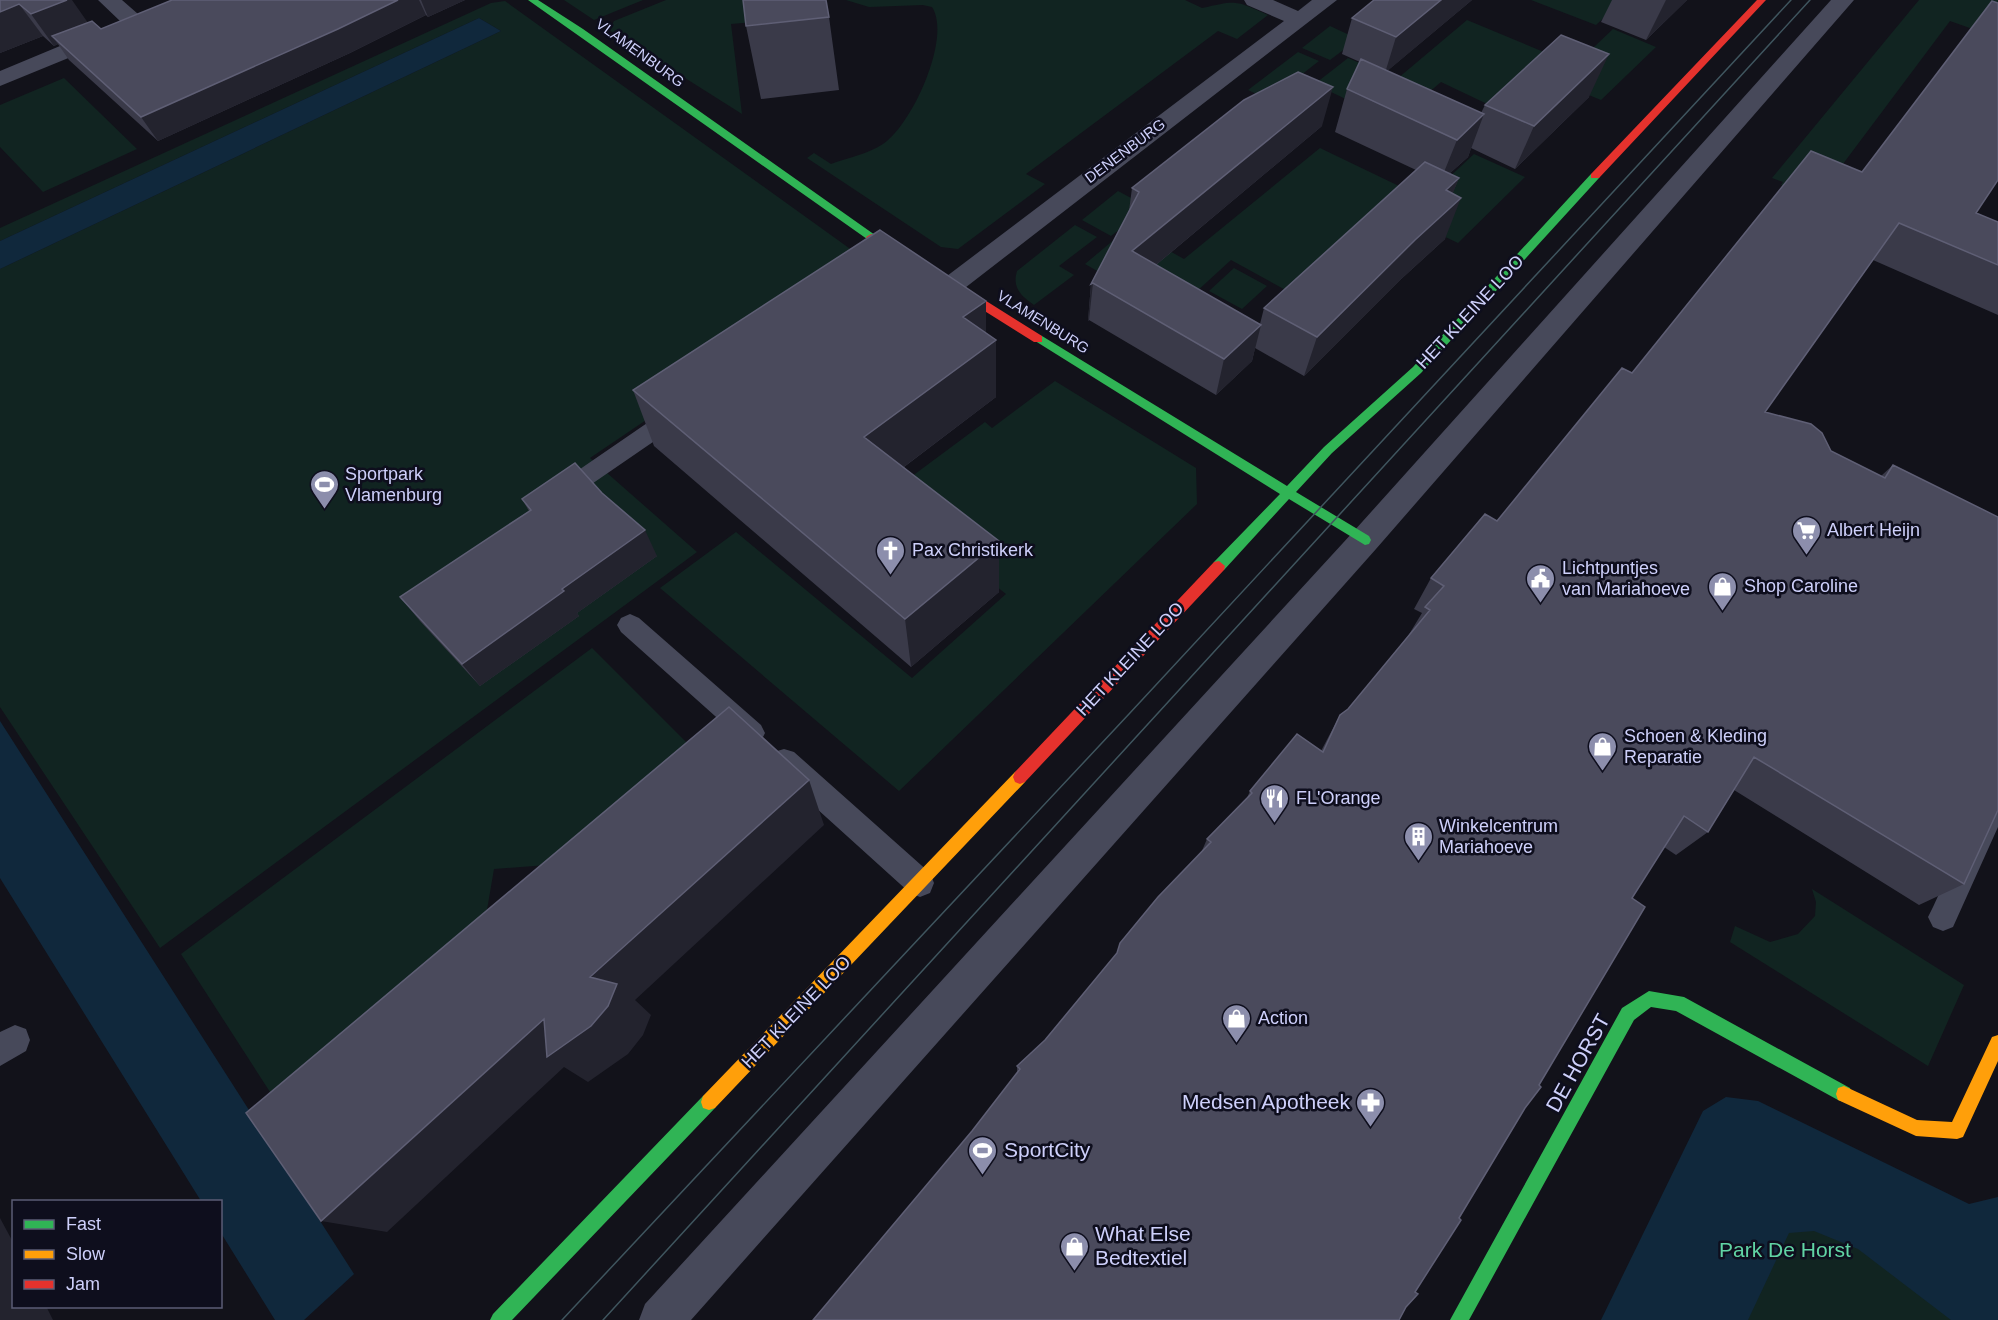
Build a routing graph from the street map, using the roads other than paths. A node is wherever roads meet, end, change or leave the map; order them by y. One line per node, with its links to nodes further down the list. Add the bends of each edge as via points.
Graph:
1 (109, 0): 9 (street)
2 (190, 0): 9 (street)
3 (532, 0): 11 (street, VLAMENBURG)
4 (1255, 0): 8 (street)
5 (1326, 0): 8 (street, DENENBURG)
6 (1762, 0): 15 (street, HET KLEINE LOO, via 1417,370)
7 (1843, 0): 17 (street)
8 (1300, 20): 13 (street, DENENBURG)
9 (135, 23): 10 (street)
10 (0, 79)
11 (902, 259): 12 (lane); 13 (street, VLAMENBURG)
12 (882, 272)
13 (952, 285): 15 (street, VLAMENBURG)
14 (697, 400): 16 (lane)
15 (1286, 493): 17 (street, VLAMENBURG); 20 (street, HET KLEINE LOO)
16 (542, 507)
17 (1365, 540): 24 (street)
18 (630, 625): 20 (lane)
19 (1998, 796): 21 (lane)
20 (920, 883): 23 (street, HET KLEINE LOO)
21 (1943, 916)
22 (1998, 1043): 25 (street, DE HORST, via 1957,1131 1916,1128 1853,1099 1678,1002 1649,999 1628,1014)
23 (499, 1320)
24 (660, 1320)
25 (1459, 1320)

